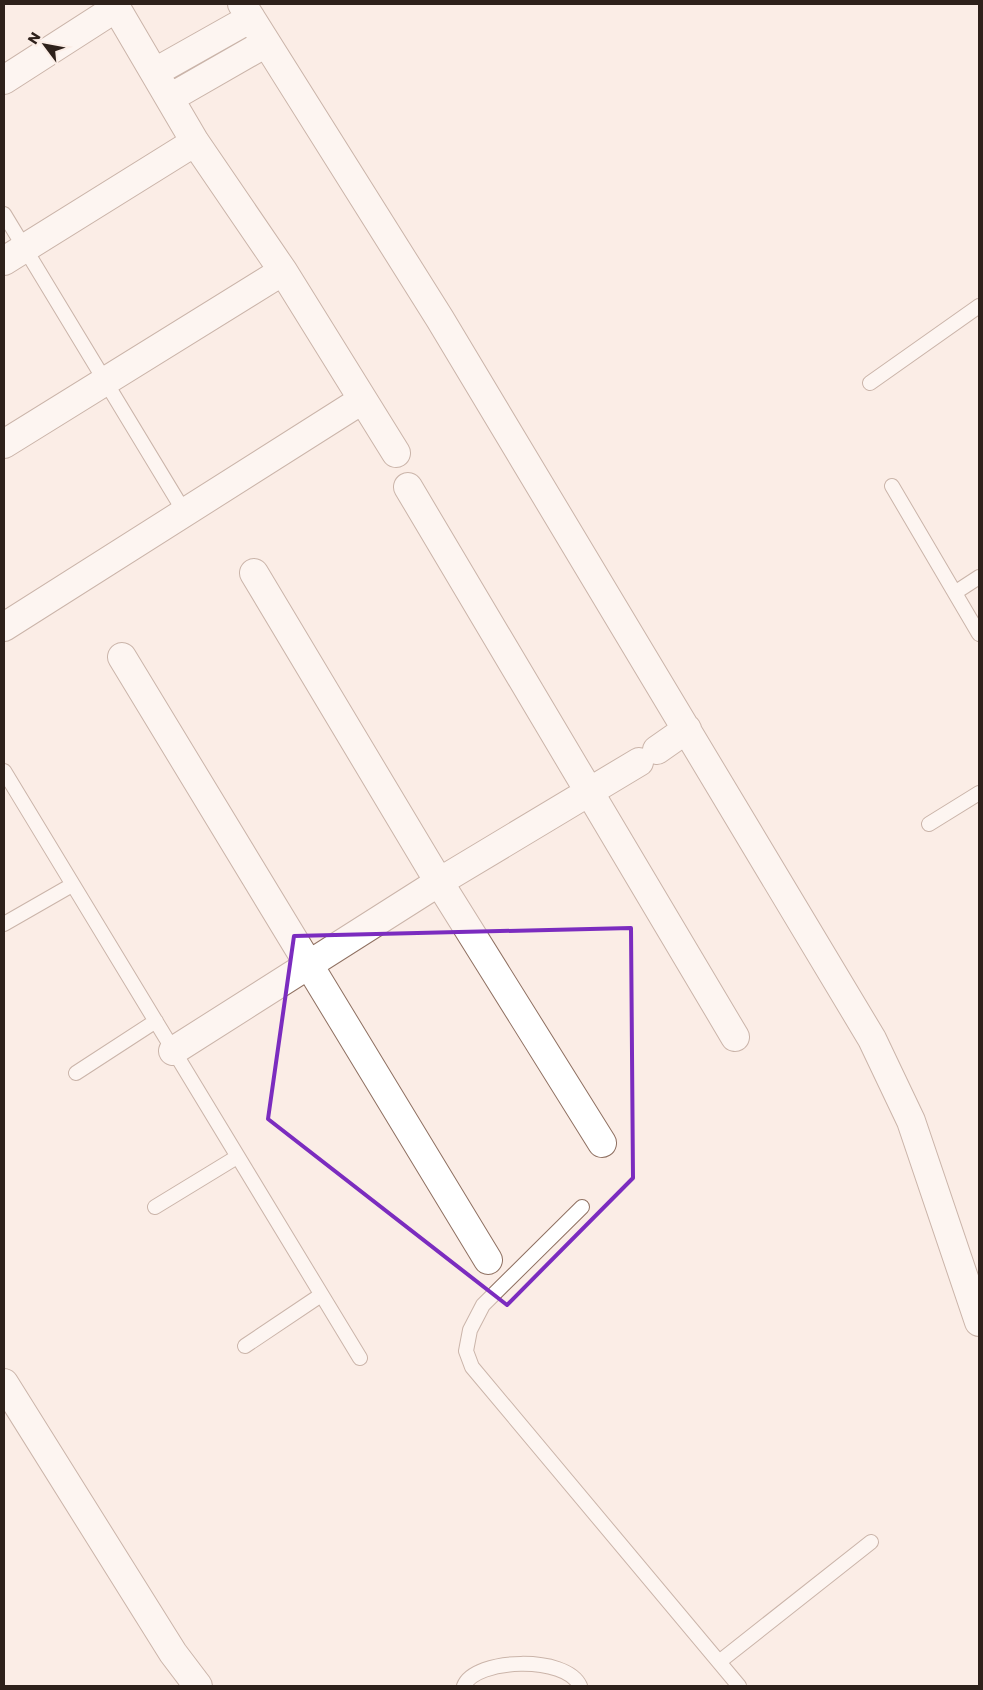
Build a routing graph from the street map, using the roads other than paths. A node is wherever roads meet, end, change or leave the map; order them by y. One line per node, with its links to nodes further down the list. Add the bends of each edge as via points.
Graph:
1 (115, 6): 4 (street); 5 (street)
2 (246, 11): 3 (street); 4 (street)
3 (266, 43): 6 (street); 26 (street, via 440,319)
4 (155, 72): 6 (street)
5 (4, 80)
6 (170, 98): 7 (street)
7 (195, 142): 9 (street); 10 (street)
8 (4, 214): 9 (lane)
9 (14, 254): 12 (lane)
10 (283, 271): 12 (street); 14 (street)
11 (979, 306): 13 (lane)
12 (106, 381): 15 (street); 19 (lane)
13 (870, 383)
14 (362, 400): 16 (street); 19 (street)
15 (4, 444)
16 (396, 453)
17 (892, 486): 22 (lane)
18 (408, 487): 28 (street)
19 (185, 512): 23 (street)
20 (254, 573): 31 (street)
21 (979, 577): 22 (lane)
22 (956, 592): 24 (lane)
23 (6, 619)
24 (979, 634)
25 (122, 657): 34 (street)
26 (687, 729): 28 (street); 45 (street, via 872,1039 911,1121)
27 (4, 771): 32 (lane)
28 (588, 793): 31 (street); 36 (street)
29 (979, 793): 30 (lane)
30 (929, 824)
31 (439, 882): 34 (street); 39 (street)
32 (72, 885): 33 (lane); 35 (lane)
33 (4, 924)
34 (307, 965): 37 (street); 43 (street)
35 (156, 1022): 37 (lane); 38 (lane)
36 (735, 1037)
37 (173, 1051): 40 (lane)
38 (76, 1073)
39 (602, 1143)
40 (237, 1157): 41 (lane); 44 (lane)
41 (155, 1207)
42 (582, 1207): 50 (lane, via 482,1305 470,1330 466,1351 472,1367)
43 (488, 1260)
44 (321, 1295): 46 (lane); 47 (lane)
45 (979, 1322)
46 (245, 1346)
47 (360, 1358)
48 (4, 1383): 51 (street, via 173,1653)
49 (871, 1542): 50 (lane)
50 (718, 1662): 54 (lane)
51 (198, 1686)
52 (464, 1686): 53 (lane, via 477,1673 496,1667 537,1664 567,1671)
53 (580, 1686)
54 (739, 1686)

